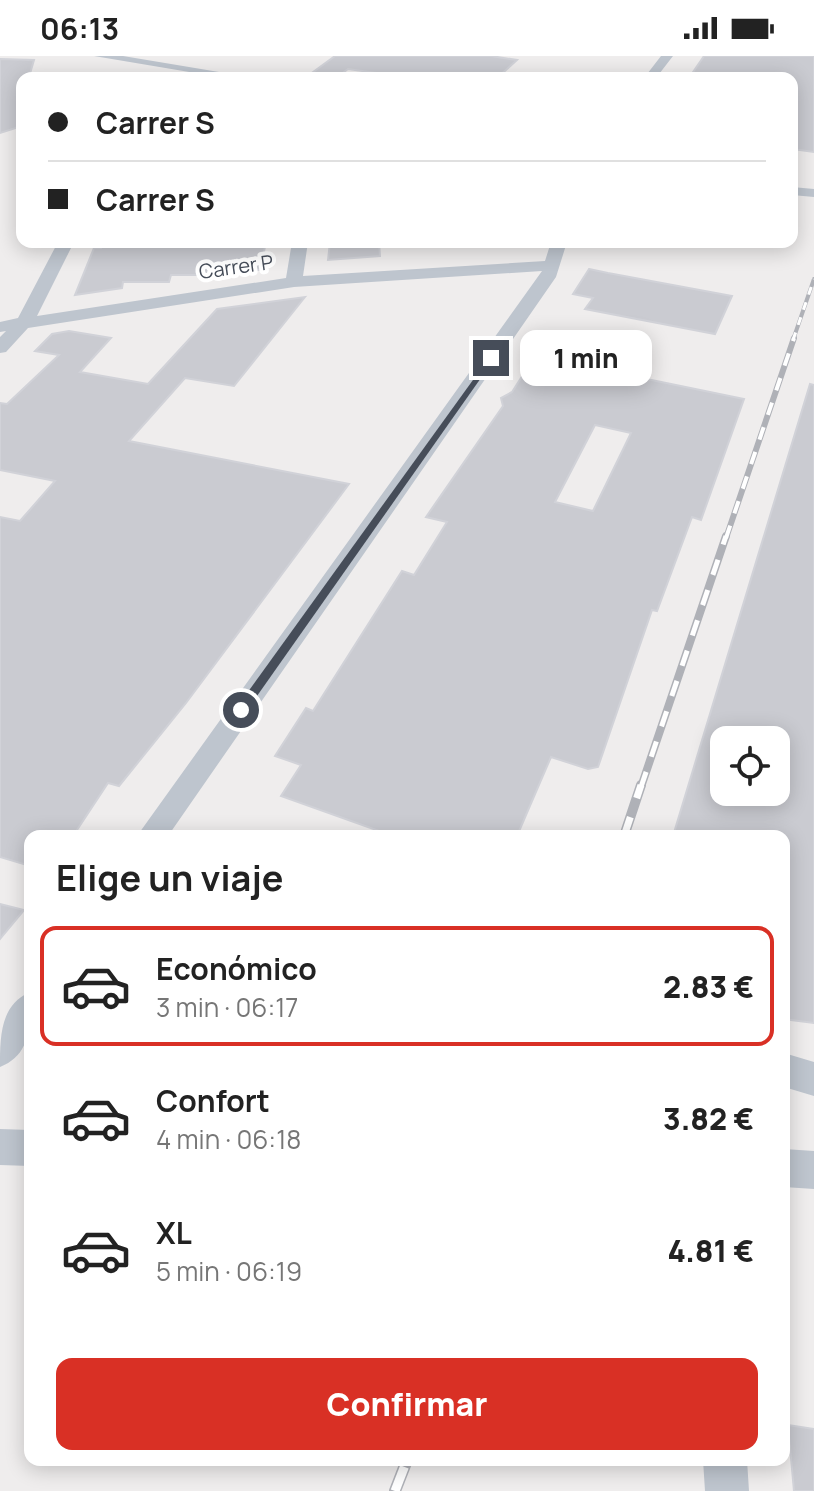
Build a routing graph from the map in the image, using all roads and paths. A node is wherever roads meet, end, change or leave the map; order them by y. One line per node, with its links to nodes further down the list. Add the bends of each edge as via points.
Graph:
1 (100, 56): 3 (street)
2 (667, 56): 6 (street)
3 (155, 64): 4 (street); 5 (street)
4 (151, 72)
5 (209, 72)
6 (655, 72)
7 (63, 248): 12 (street)
8 (299, 248): 11 (street)
9 (557, 248): 10 (street)
10 (550, 266): 11 (street, Carrer P); 15 (street, via 548,277)
11 (294, 282): 12 (street, Carrer P)
12 (26, 320): 13 (street, Carrer P); 14 (street)
13 (0, 327)
14 (0, 348)
15 (156, 830)
16 (24, 1016): 17 (street)
17 (0, 1050)
18 (790, 1072): 19 (street)
19 (814, 1079)
20 (0, 1147): 21 (street)
21 (24, 1148)
22 (790, 1168): 23 (street)
23 (814, 1170)
24 (725, 1466): 25 (street)
25 (727, 1491)

